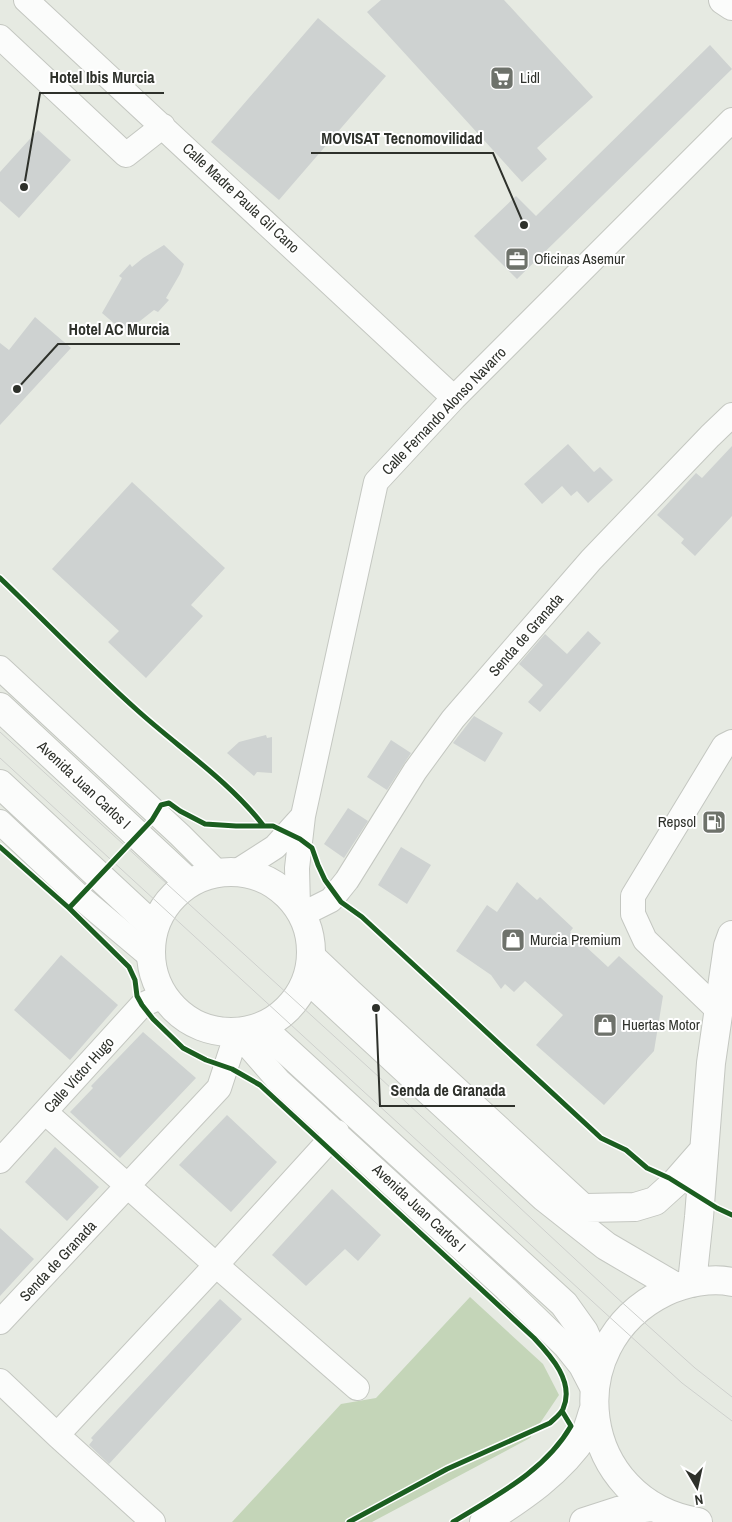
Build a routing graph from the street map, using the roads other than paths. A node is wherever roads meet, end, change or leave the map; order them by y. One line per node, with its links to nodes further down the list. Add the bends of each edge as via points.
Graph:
1 (26, 0): 6 (street, Calle Madre Paula Gil Cano)
2 (723, 0): 3 (main road)
3 (732, 6)
4 (0, 38): 6 (street, via 126,155)
5 (732, 120): 7 (street, Calle Fernando Alonso Navarro)
6 (163, 126): 7 (street, Calle Madre Paula Gil Cano)
7 (454, 398): 13 (street, Calle Fernando Alonso Navarro, via 376,482)
8 (732, 415): 17 (street, Senda de Granada, via 591,560 453,719 331,900)
9 (0, 668): 15 (street, via 180,835)
10 (0, 707): 16 (main road, Avenida Juan Carlos I)
11 (732, 742): 23 (street, via 724,746 633,896 633,914 645,940)
12 (0, 784): 18 (main road)
13 (303, 816): 15 (street, via 275,848); 17 (street, Calle Fernando Alonso Navarro, via 297,868)
14 (0, 822): 20 (street, via 80,897)
15 (227, 872): 16 (main road); 17 (main road, via 271,882)
16 (189, 884): 18 (main road, via 163,908)
17 (301, 911): 21 (main road, via 310,934)
18 (154, 926): 20 (main road)
19 (732, 935): 23 (main road)
20 (150, 956): 22 (main road, via 154,977)
21 (311, 967): 24 (main road, via 295,1002 282,1015); 30 (main road); 31 (street, via 351,992)
22 (163, 996): 24 (main road, via 183,1017 208,1029); 25 (street, Calle Víctor Hugo, via 142,1005)
23 (719, 1011): 27 (main road)
24 (250, 1031): 26 (street, Avenida Juan Carlos I, via 278,1080); 29 (street, Senda de Granada, via 219,1088); 38 (main road, Avenida Juan Carlos I, via 564,1304 584,1332)
25 (45, 1112): 28 (street, Calle Víctor Hugo); 29 (street)
26 (337, 1132): 32 (street); 38 (street, Avenida Juan Carlos I, via 566,1346)
27 (704, 1150): 31 (main road, via 655,1201 635,1207); 34 (main road, via 699,1217)
28 (0, 1162)
29 (128, 1186): 32 (street); 35 (street, Senda de Granada)
30 (544, 1197): 31 (main road); 34 (main road, via 606,1246)
31 (586, 1208)
32 (216, 1265): 37 (street); 39 (street)
33 (732, 1282): 34 (main road)
34 (684, 1285): 38 (main road, via 650,1299 628,1317 611,1340)
35 (0, 1322)
36 (0, 1381): 39 (street)
37 (357, 1388)
38 (596, 1388): 40 (main road, via 599,1438 611,1465 630,1488); 42 (main road, via 586,1432 570,1455 537,1486)
39 (57, 1436): 41 (street)
40 (653, 1507): 43 (main road, via 618,1511); 44 (main road)
41 (153, 1522)
42 (484, 1522)
43 (584, 1522)
44 (698, 1522)

